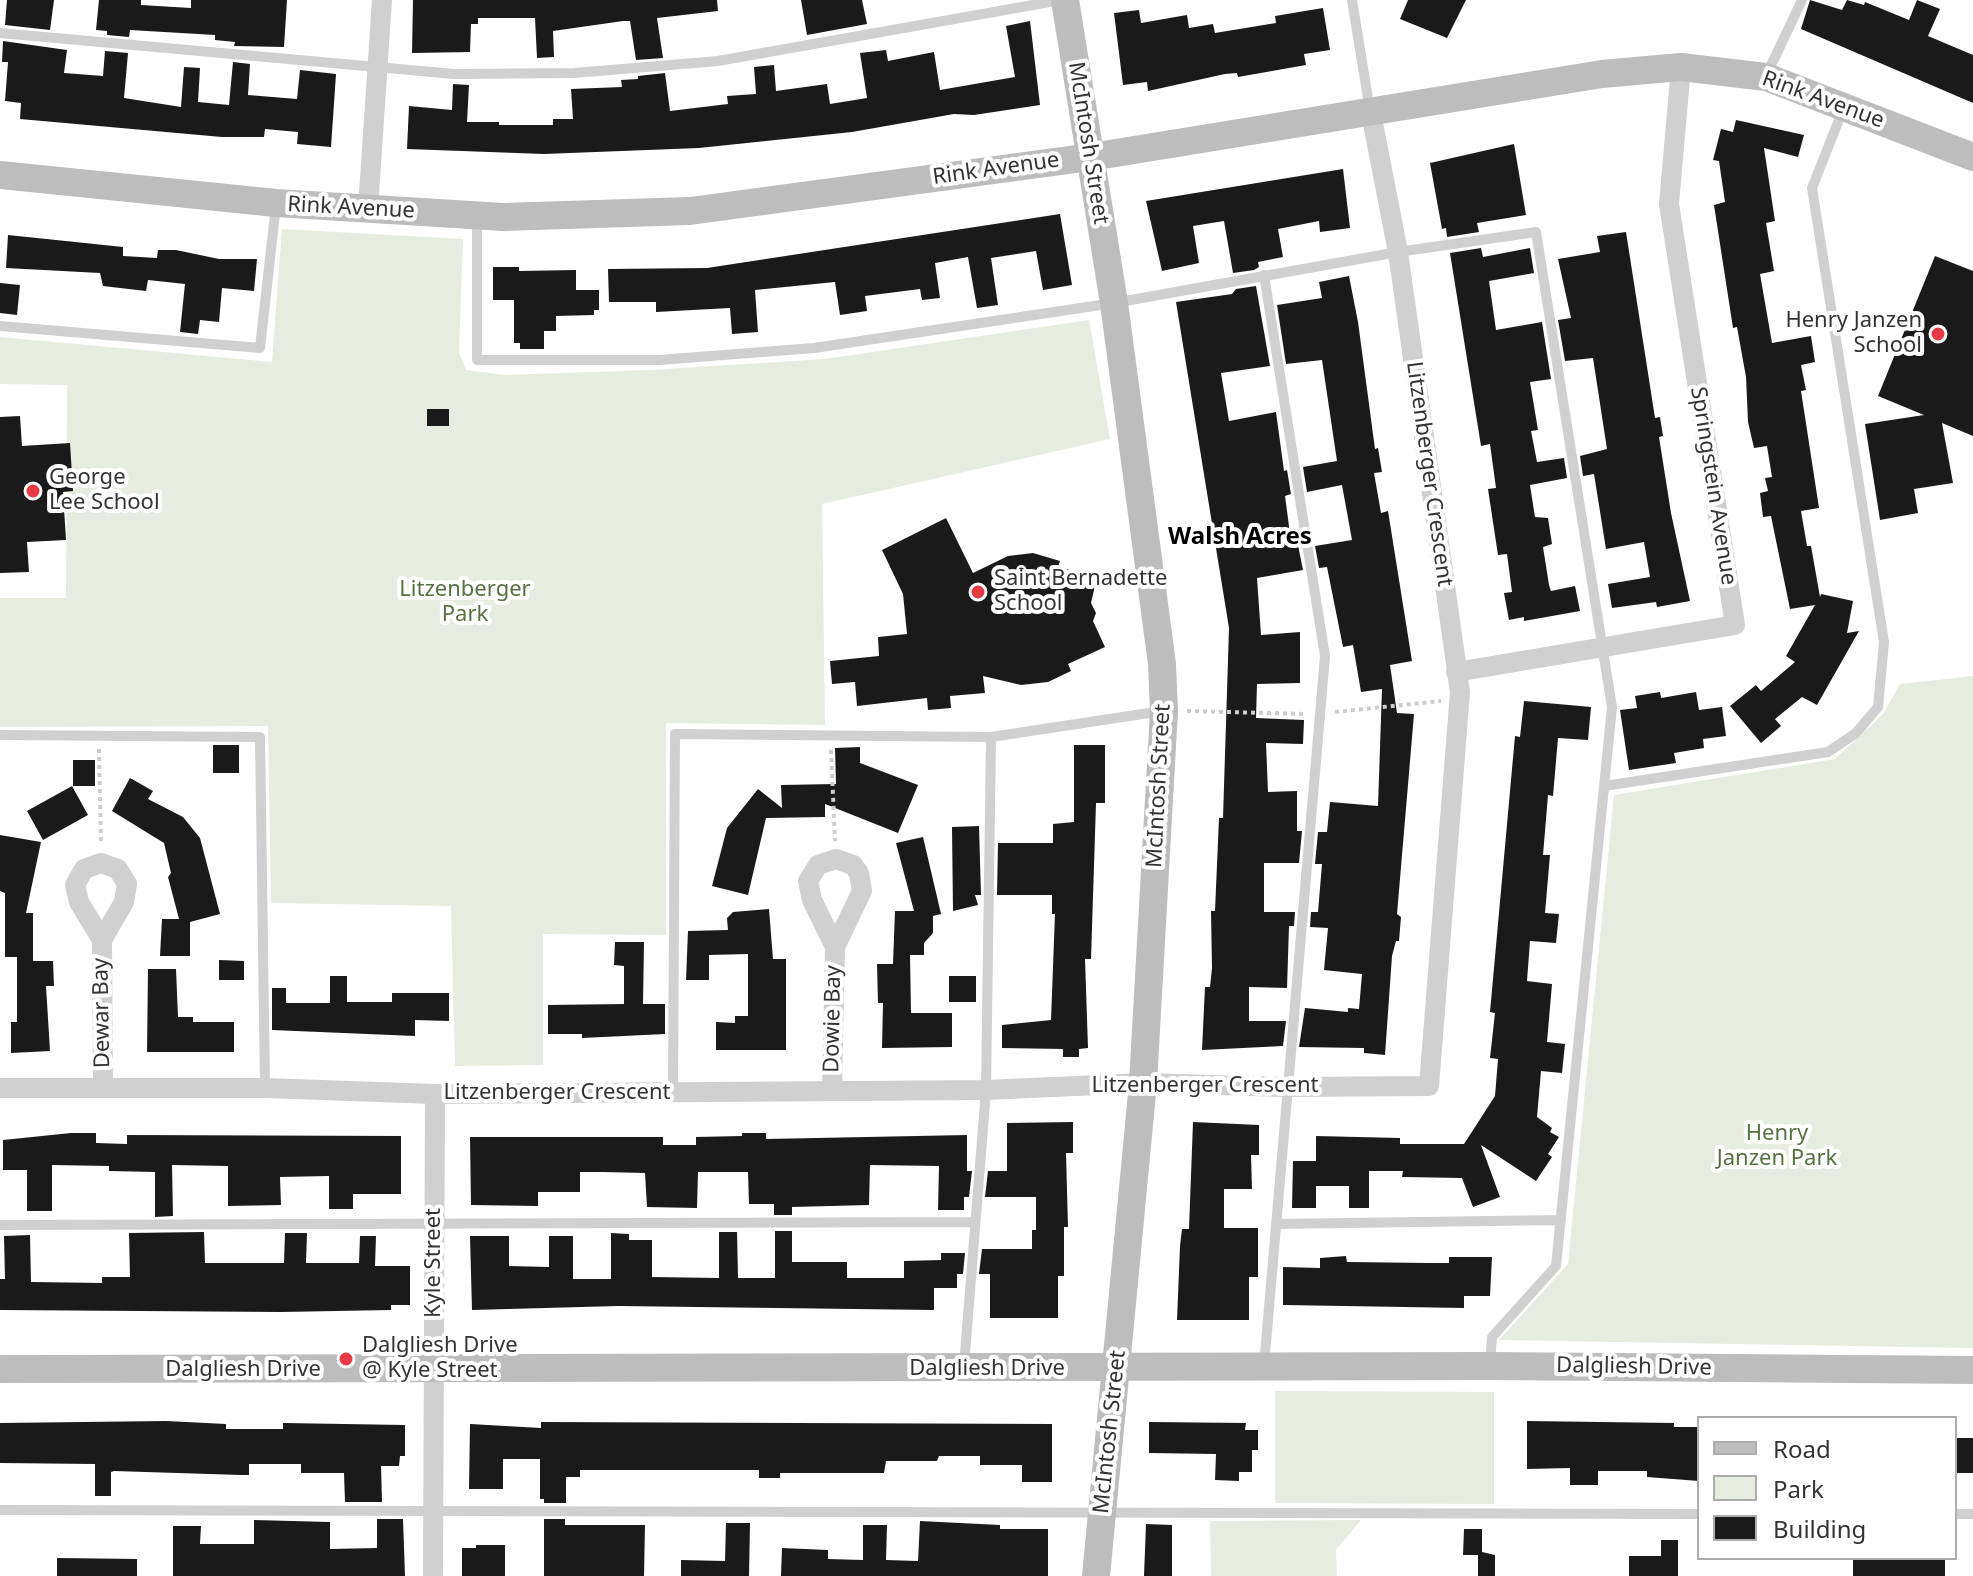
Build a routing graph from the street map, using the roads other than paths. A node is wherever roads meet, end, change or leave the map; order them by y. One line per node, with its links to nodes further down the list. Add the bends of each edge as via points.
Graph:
1 (382, 0): 7 (street)
2 (1064, 0): 7 (lane, via 718,61 574,73 454,74); 11 (street, McIntosh Street)
3 (1352, 0): 10 (lane)
4 (1802, 0): 8 (lane)
5 (0, 33): 7 (lane)
6 (1681, 67): 8 (street, Rink Avenue); 10 (street, Rink Avenue, via 1602,74); 21 (street, Springstein Avenue, via 1669,204 1735,625)
7 (377, 68): 15 (street)
8 (1766, 77): 9 (street, Rink Avenue)
9 (1844, 106): 12 (street, Rink Avenue); 26 (lane, via 1812,188 1884,642 1878,707 1856,733 1828,752)
10 (1371, 113): 11 (street, Rink Avenue); 17 (street, Litzenberger Crescent)
11 (1091, 157): 16 (street, Rink Avenue, via 690,211); 19 (street, McIntosh Street)
12 (1973, 157)
13 (0, 175): 14 (street, Rink Avenue)
14 (276, 203): 15 (street, Rink Avenue); 20 (lane, via 260,348)
15 (368, 209): 16 (street, Rink Avenue)
16 (477, 215): 19 (lane, via 477,360 659,360 814,348)
17 (1398, 252): 18 (lane); 21 (lane, via 1536,232); 22 (street, Litzenberger Crescent)
18 (1264, 275): 19 (lane); 31 (lane, via 1325,656)
19 (1114, 303): 23 (street, McIntosh Street)
20 (0, 326)
21 (1605, 647): 22 (street, Springstein Avenue); 26 (lane, via 1612,707)
22 (1456, 672): 31 (street, Litzenberger Crescent, via 1459,700 1429,1086)
23 (1164, 711): 25 (lane); 29 (street, McIntosh Street)
24 (0, 735): 33 (lane, via 260,737)
25 (991, 737): 34 (lane); 36 (lane, via 675,734)
26 (1604, 786): 38 (lane)
27 (102, 940): 27 (street, Dewar Bay, via 124,902 127,884 118,869 101,863 84,869 75,885); 30 (street, Dewar Bay)
28 (835, 947): 28 (street, Dowie Bay, via 862,891 853,865 836,859 818,865 808,881); 35 (street, Dowie Bay)
29 (1143, 1083): 31 (street, Litzenberger Crescent); 34 (street, Litzenberger Crescent); 45 (street, McIntosh Street)
30 (103, 1087): 32 (street, Litzenberger Crescent); 33 (street, Litzenberger Crescent)
31 (1286, 1087): 41 (lane)
32 (0, 1088)
33 (265, 1088): 37 (street, Litzenberger Crescent)
34 (986, 1090): 35 (street, Litzenberger Crescent); 39 (lane)
35 (832, 1091): 36 (street, Litzenberger Crescent)
36 (673, 1092): 37 (street, Litzenberger Crescent)
37 (435, 1094): 40 (street, Kyle Street)
38 (1561, 1220): 41 (lane); 43 (lane, via 1556,1266 1492,1337)
39 (974, 1222): 40 (lane); 47 (lane)
40 (435, 1224): 42 (lane); 48 (street, Kyle Street)
41 (1276, 1224): 44 (lane)
42 (0, 1225)
43 (1490, 1366): 44 (street, Dalgliesh Drive); 49 (street, Dalgliesh Drive)
44 (1264, 1367): 45 (street, Dalgliesh Drive)
45 (1117, 1368): 47 (street, Dalgliesh Drive); 52 (street, McIntosh Street)
46 (0, 1369): 48 (street, Dalgliesh Drive)
47 (963, 1369): 48 (street, Dalgliesh Drive)
48 (434, 1370): 51 (street, Kyle Street)
49 (1973, 1370)
50 (0, 1510): 51 (lane)
51 (433, 1510): 52 (lane); 54 (street, Kyle Street)
52 (1101, 1512): 53 (lane); 55 (street, McIntosh Street)
53 (1697, 1514)
54 (433, 1576)
55 (1096, 1576)

